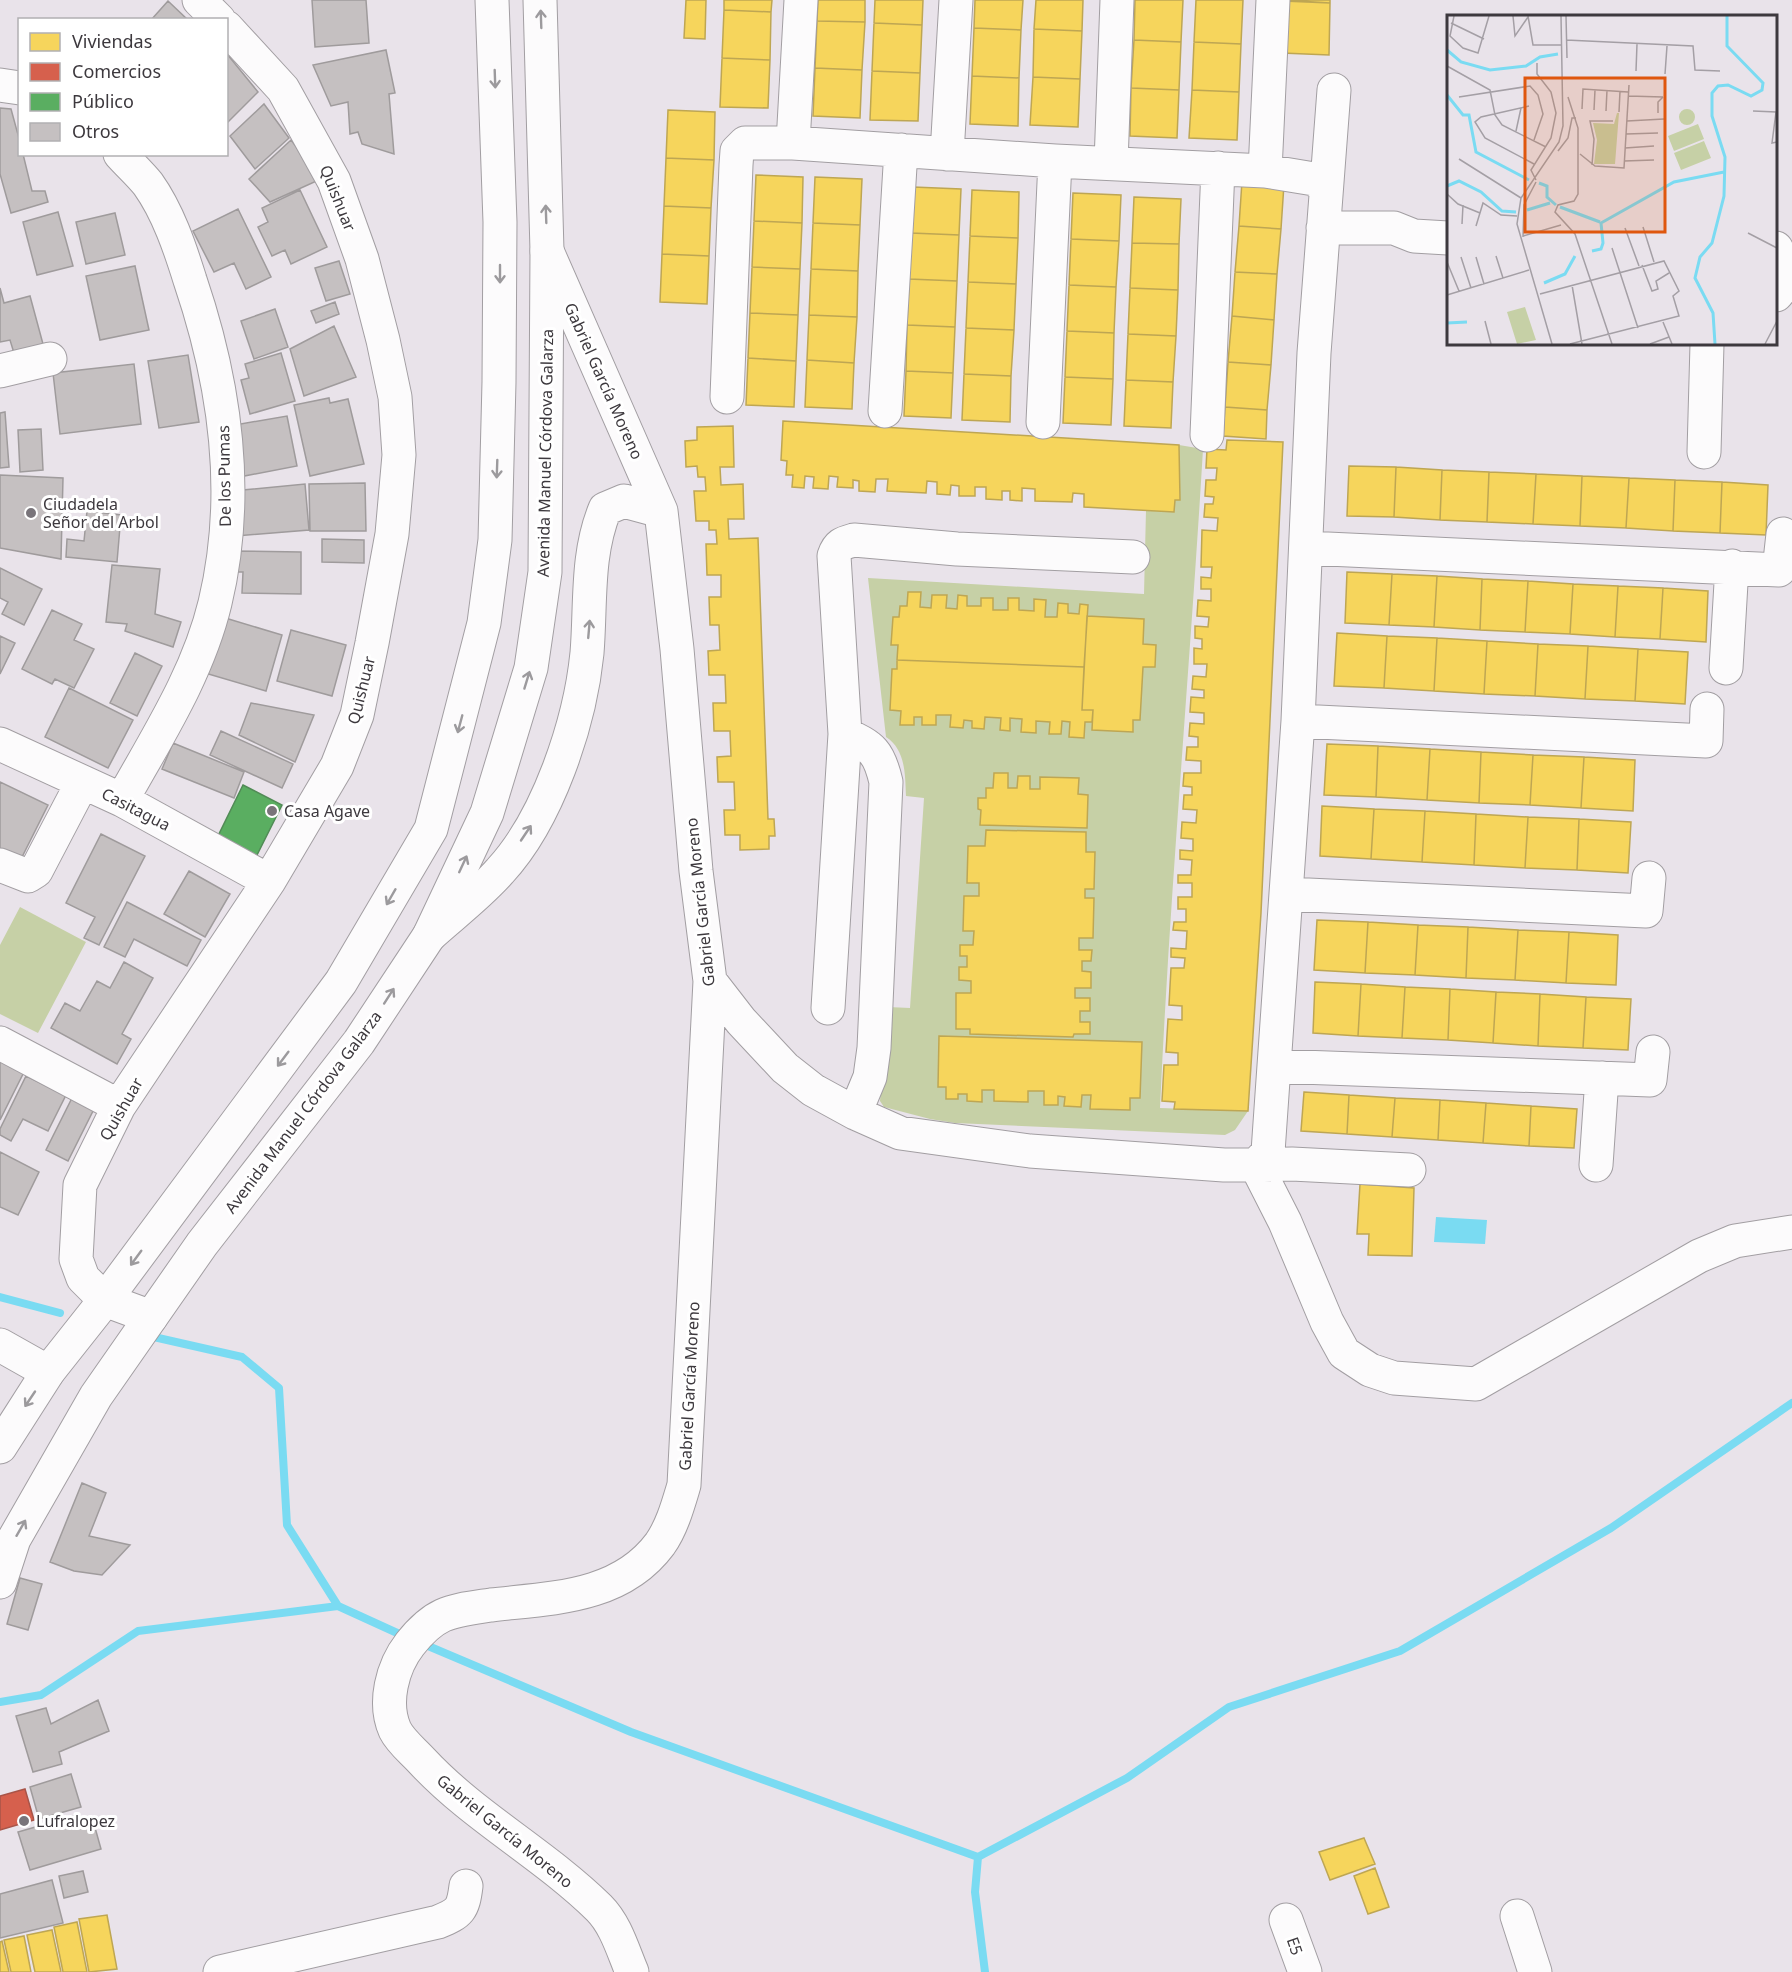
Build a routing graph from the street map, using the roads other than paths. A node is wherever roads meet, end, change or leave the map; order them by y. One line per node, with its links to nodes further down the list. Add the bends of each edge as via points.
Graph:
1 (199, 0): 8 (street)
2 (492, 0): 65 (street, one-way to 65, via 500,222 495,540 484,623 431,829 341,982)
3 (540, 0): 26 (street, Avenida Manuel Córdova Galarza, one-way to 3)
4 (801, 0): 13 (street)
5 (956, 0): 15 (street)
6 (1117, 0): 18 (street)
7 (1273, 0): 20 (street)
8 (217, 18)
9 (228, 29): 51 (street, Quishuar, via 283,89 334,181 362,259 383,340 395,397 399,455 392,534 357,715 337,766)
10 (0, 85): 11 (street)
11 (18, 88)
12 (1334, 90): 21 (street)
13 (793, 142): 14 (street); 32 (street, via 745,143 737,151)
14 (901, 150): 15 (street); 33 (street)
15 (947, 154): 17 (street)
16 (122, 156): 48 (street, De los Pumas, via 148,184 184,260 207,328 221,390 227,463 225,534 215,603 188,681)
17 (1055, 161): 18 (street); 34 (street)
18 (1111, 163): 19 (street)
19 (1218, 168): 20 (street); 35 (street)
20 (1265, 171): 21 (street, via 1314,179)
21 (1325, 187): 23 (street)
22 (1447, 218): 24 (street, via 1412,216)
23 (1323, 228): 24 (street); 39 (street)
24 (1394, 228): 25 (street, via 1414,237)
25 (1447, 238)
26 (547, 251): 37 (street, Gabriel García Moreno); 53 (street, Avenida Manuel Córdova Galarza, one-way to 26, via 487,813 531,668 545,572)
27 (1777, 251): 28 (street, via 1784,282)
28 (1777, 293)
29 (1707, 345): 36 (street)
30 (50, 359): 31 (street)
31 (0, 372)
32 (727, 397)
33 (885, 411)
34 (1043, 422)
35 (1207, 435)
36 (1704, 452)
37 (661, 511): 53 (street, one-way to 37, via 501,871 532,825 556,773 583,691 591,561 605,509 624,501); 54 (street, Gabriel García Moreno)
38 (1783, 534): 41 (street, via 1779,570)
39 (1306, 548): 41 (street); 44 (street)
40 (1133, 557): 45 (street, via 854,540 840,544 834,556)
41 (1732, 567): 42 (street)
42 (1726, 668)
43 (1707, 709): 44 (street, via 1706,741)
44 (1298, 721): 52 (street)
45 (845, 734): 55 (street); 61 (street, via 868,744 881,759 886,782 874,1048 870,1077)
46 (0, 744): 47 (street, Casitagua)
47 (82, 783): 48 (street, Casitagua); 49 (street, via 36,871 28,876)
48 (122, 800): 51 (street, Casitagua)
49 (0, 865)
50 (1649, 878): 52 (street, via 1646,911)
51 (269, 881): 60 (street, Quishuar)
52 (1287, 894): 58 (street)
53 (429, 936): 67 (street, Avenida Manuel Córdova Galarza, one-way to 53, via 359,1042)
54 (710, 981): 61 (street, via 785,1068 813,1090); 78 (street, Gabriel García Moreno, via 684,1485 669,1528 660,1544 626,1577 599,1588 448,1612 435,1619 423,1627 405,1650 397,1665 390,1698 395,1730 402,1740 439,1779 601,1910 612,1924)
55 (828, 1008)
56 (0, 1043): 60 (street)
57 (1653, 1052): 59 (street, via 1650,1080)
58 (1274, 1066): 59 (street); 62 (street, via 1268,1152)
59 (1602, 1078): 63 (street)
60 (119, 1106): 68 (street, Quishuar, via 80,1185 76,1259 83,1278)
61 (855, 1113): 62 (street, via 900,1132 1030,1151)
62 (1256, 1165): 64 (street); 66 (street, via 1344,1353 1370,1371 1394,1378 1476,1384 1699,1256 1735,1240)
63 (1596, 1165)
64 (1409, 1170)
65 (166, 1215): 67 (street, via 177,1238); 68 (street, one-way to 68)
66 (1792, 1232)
67 (202, 1244): 69 (street, Avenida Manuel Córdova Galarza)
68 (105, 1300): 69 (street, Quishuar); 71 (street)
69 (151, 1317): 73 (street, Avenida Manuel Córdova Galarza, one-way to 69, via 20,1529 96,1396)
70 (0, 1345): 71 (street)
71 (48, 1372): 72 (street, one-way to 72)
72 (0, 1447)
73 (0, 1582)
74 (466, 1886): 77 (street, via 465,1901 457,1915 438,1922)
75 (1517, 1916): 80 (street)
76 (1286, 1920): 79 (street, E5)
77 (220, 1972)
78 (632, 1972)
79 (1305, 1972)
80 (1535, 1972)

